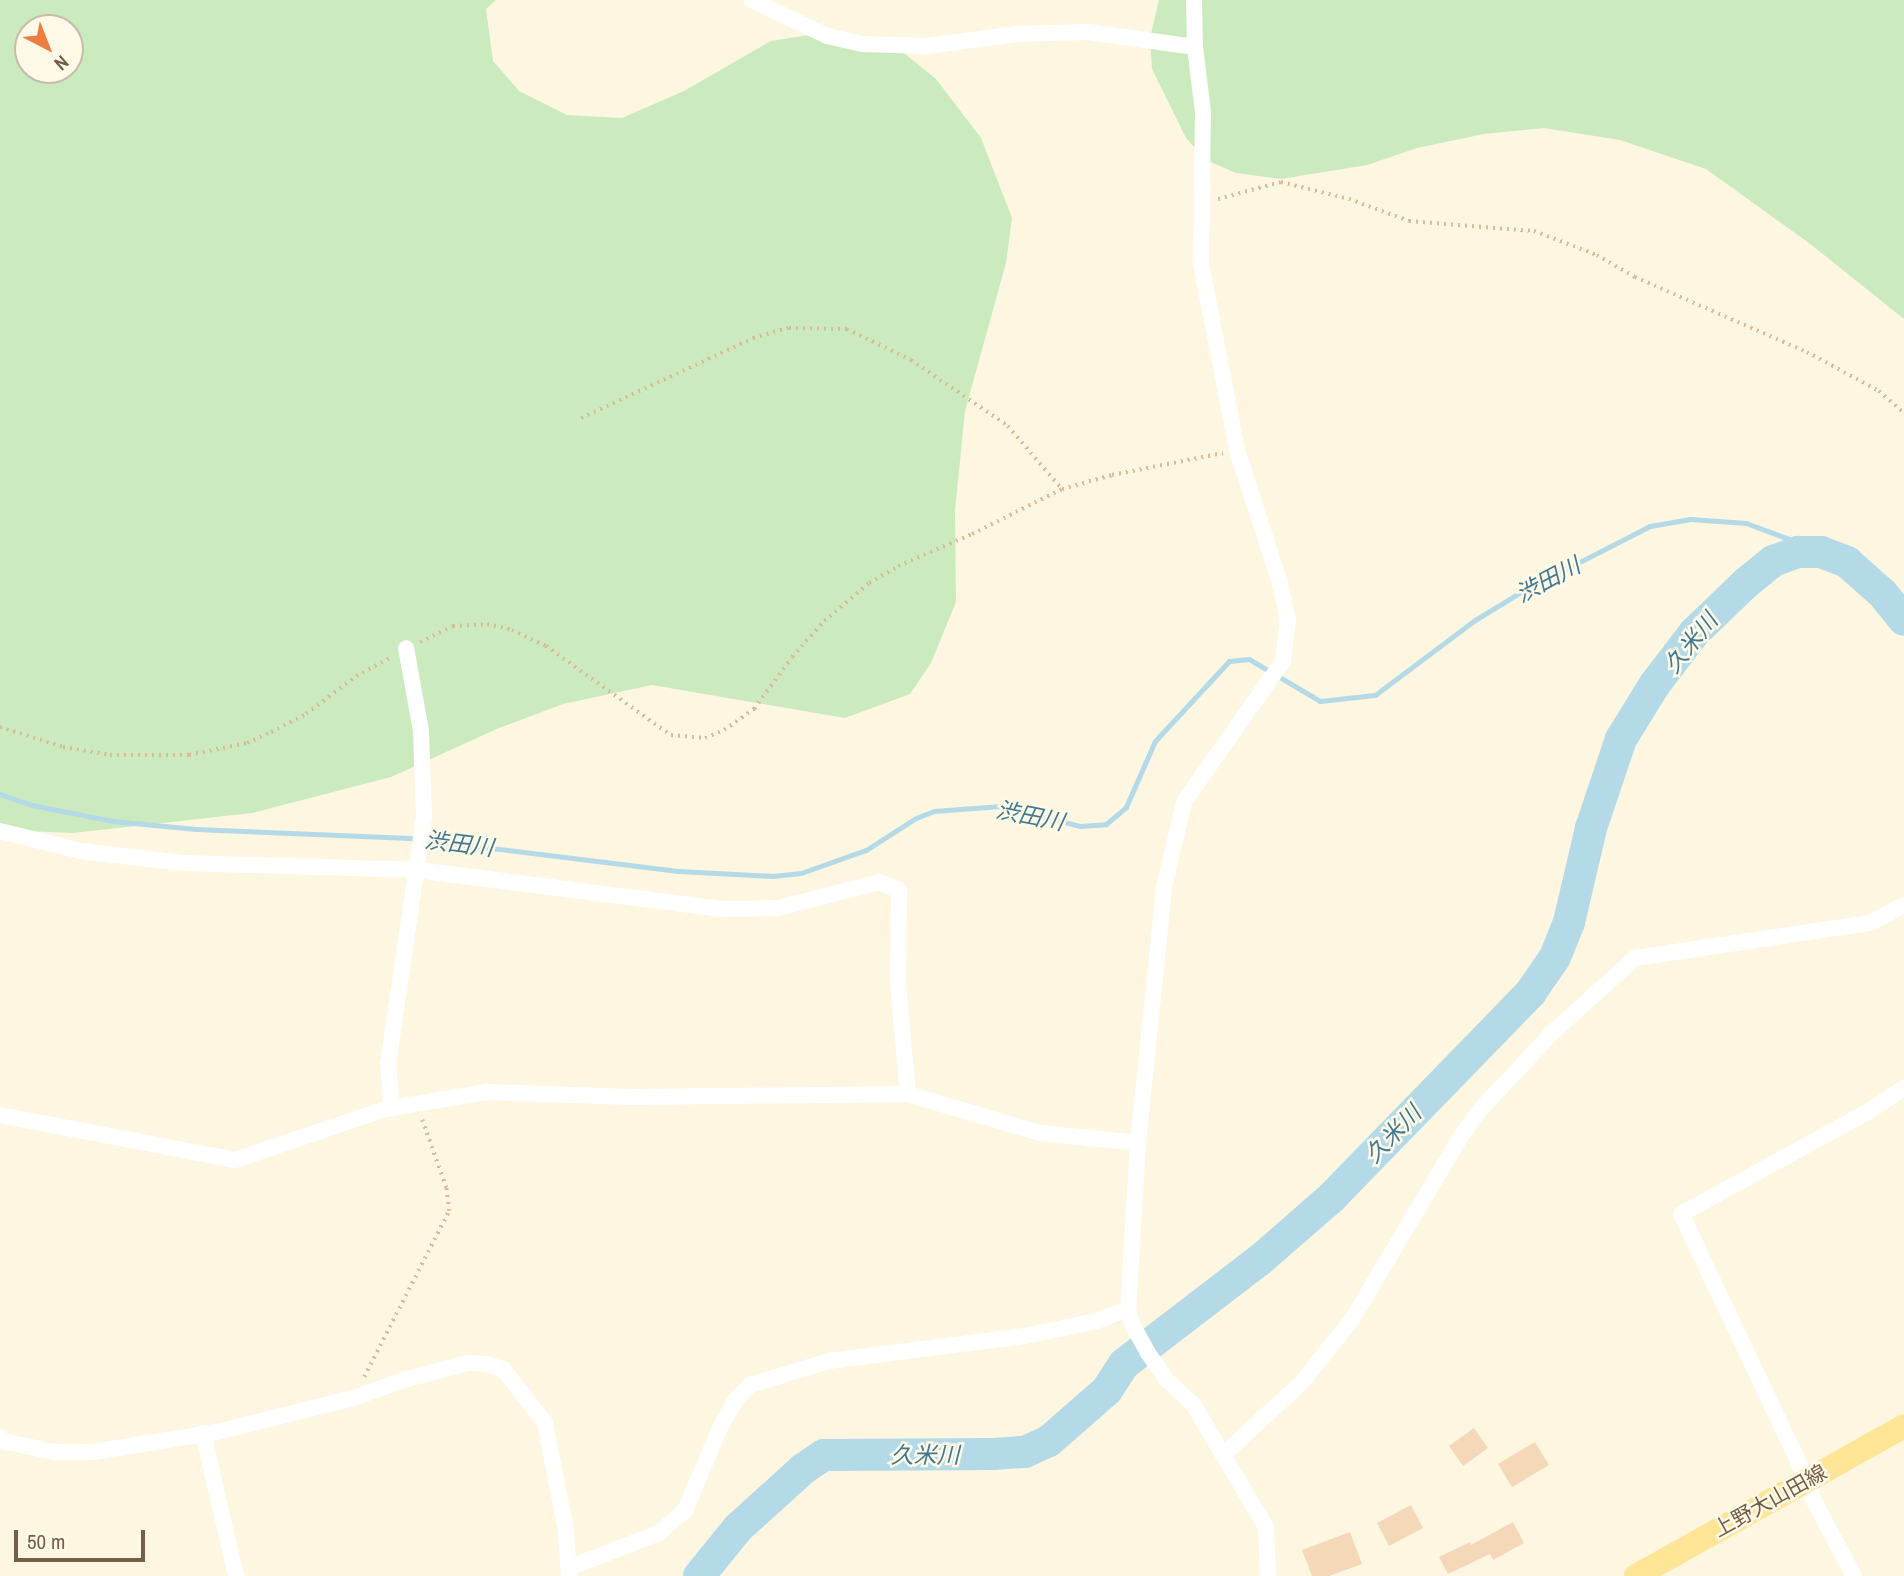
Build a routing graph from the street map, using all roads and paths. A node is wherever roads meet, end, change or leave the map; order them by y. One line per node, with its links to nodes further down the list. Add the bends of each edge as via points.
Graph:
1 (752, 0): 3 (street, via 827,36 863,44 927,46 1017,34 1088,32)
2 (1194, 0): 3 (street)
3 (1195, 47): 4 (street, via 1203,112)
4 (1203, 203): 5 (path, via 1281,183 1349,199 1409,221 1534,231 1597,255 1635,277 1807,352 1879,391); 7 (street, via 1201,264)
5 (1904, 413)
6 (581, 418): 8 (path, via 753,338 789,328 847,329 911,360 1008,426)
7 (1237, 450): 8 (path); 19 (street, via 1280,583 1288,620 1283,661 1184,802 1164,888)
8 (1062, 489): 9 (path, via 869,583 824,621 754,709 705,738 671,735 546,646 512,630 487,624 453,626)
9 (407, 648): 10 (path, via 271,732 247,743 189,755 110,755 62,747); 12 (street, via 421,731 424,816)
10 (0, 727)
11 (0, 831): 12 (street, via 80,851 183,863)
12 (418, 864): 15 (street, via 721,909 778,908 879,882 899,890 898,983); 17 (street, via 388,1064)
13 (1904, 905): 25 (street, via 1870,923 1635,958 1552,1032 1480,1111 1353,1318 1302,1382)
14 (1904, 1088): 26 (street, via 1681,1214)
15 (908, 1094): 16 (street, via 631,1097 486,1092); 19 (street, via 1040,1133)
16 (417, 1104): 17 (street); 21 (path, via 446,1188 449,1211)
17 (392, 1108): 18 (street, via 235,1160)
18 (0, 1115)
19 (1138, 1143): 20 (street)
20 (1130, 1316): 25 (street, via 1166,1379 1193,1404); 27 (street, via 1025,1336 829,1361 750,1385 720,1428 685,1510 659,1533)
21 (353, 1398): 23 (street); 27 (street, via 468,1363 503,1370 545,1423 566,1531)
22 (1904, 1426): 26 (main road, 上野大山田線)
23 (203, 1433): 24 (street, via 93,1452); 28 (street)
24 (4, 1444)
25 (1223, 1455): 29 (street, via 1266,1527)
26 (1807, 1480): 30 (main road, 上野大山田線); 31 (street)
27 (569, 1572)
28 (236, 1576)
29 (1268, 1576)
30 (1636, 1576)
31 (1854, 1576)

